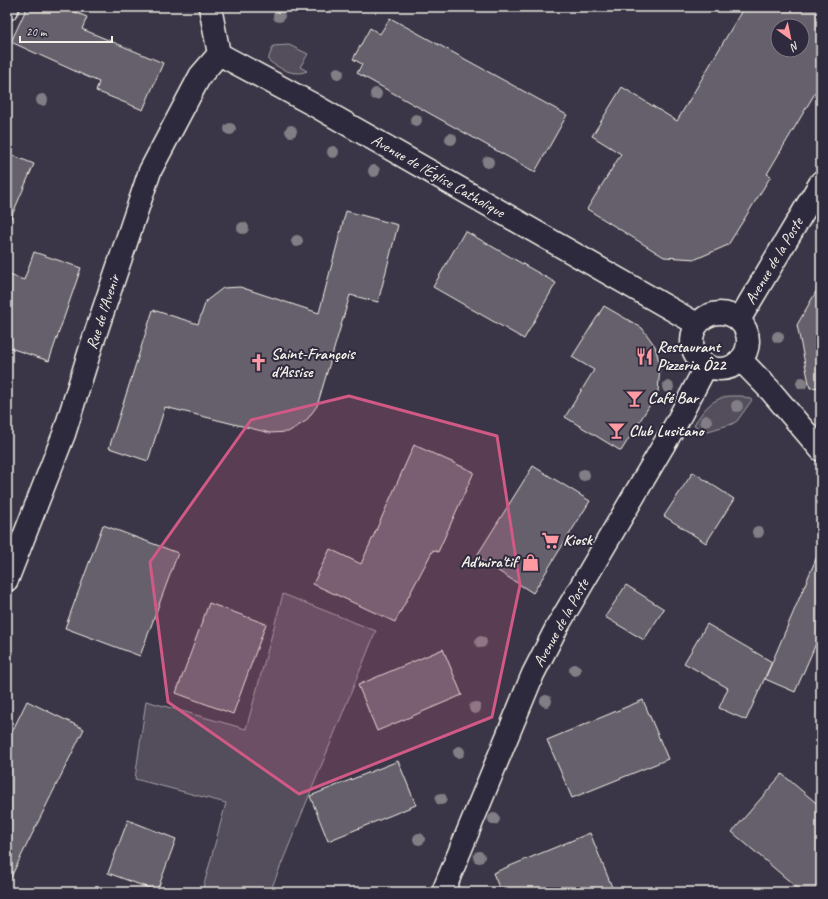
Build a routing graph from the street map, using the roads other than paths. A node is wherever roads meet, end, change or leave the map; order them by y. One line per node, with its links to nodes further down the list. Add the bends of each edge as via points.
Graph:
1 (210, 7): 2 (street)
2 (219, 54): 5 (street, Avenue de l'Église Catholique, via 312,104); 9 (street, Rue de l'Avenir, via 200,76 150,171 64,434)
3 (821, 182): 4 (street, Avenue de la Poste)
4 (739, 320): 5 (street, via 727,313 718,312 710,314); 6 (street, via 748,336 747,348)
5 (697, 324): 7 (street, via 691,339 692,347 699,361)
6 (741, 360): 7 (street, via 725,369); 8 (street)
7 (706, 366): 10 (street, Avenue de la Poste, via 676,424 557,627 533,674)
8 (821, 450)
9 (9, 570)
10 (443, 892)

